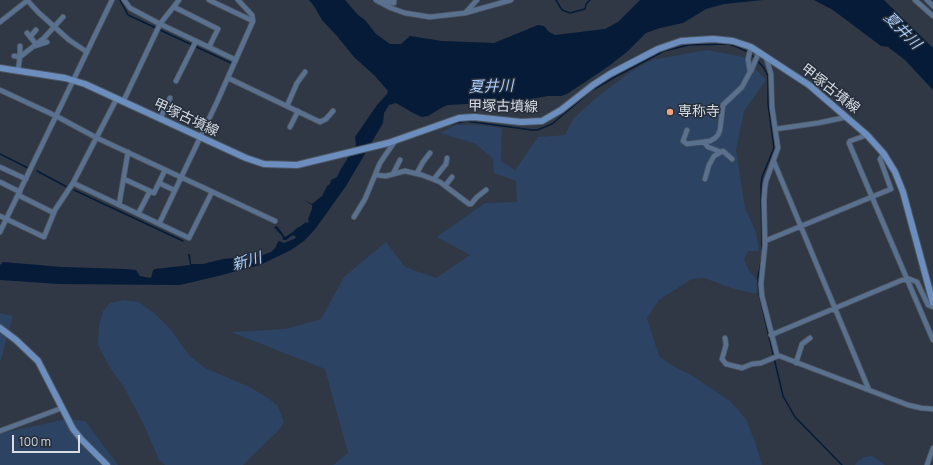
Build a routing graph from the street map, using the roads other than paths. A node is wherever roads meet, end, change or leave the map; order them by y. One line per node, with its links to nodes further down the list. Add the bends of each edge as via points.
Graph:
1 (28, 0): 19 (street); 21 (street)
2 (112, 0): 31 (street)
3 (124, 0): 20 (street, via 130,8)
4 (179, 0): 14 (street)
5 (209, 0): 18 (street)
6 (238, 0): 18 (street, via 252,15)
7 (394, 0): 12 (street, via 394,3)
8 (477, 0): 15 (street)
9 (511, 0): 15 (street)
10 (915, 0): 16 (street)
11 (927, 0): 13 (street)
12 (377, 1): 15 (street, via 417,16)
13 (933, 6)
14 (174, 7): 20 (street); 29 (street, via 218,29)
15 (465, 13)
16 (933, 16)
17 (63, 17): 21 (street)
18 (253, 21): 36 (street)
19 (0, 22)
20 (160, 24): 25 (street); 47 (street)
21 (54, 26): 27 (street); 31 (street)
22 (36, 30): 24 (street)
23 (27, 33): 24 (street)
24 (30, 37): 27 (street)
25 (196, 41): 29 (street); 43 (street)
26 (47, 42): 27 (street)
27 (35, 45): 34 (street)
28 (20, 46): 34 (street)
29 (209, 47): 36 (street)
30 (750, 49): 32 (main road, 甲塚古墳線); 38 (street, via 748,59); 60 (main road, 甲塚古墳線, via 733,41 681,41 658,49 616,70 542,121 459,118)
31 (87, 52): 42 (street)
32 (758, 54): 35 (main road, 甲塚古墳線); 38 (street)
33 (14, 56): 34 (street)
34 (20, 57): 39 (street)
35 (766, 57): 52 (main road, 甲塚古墳線, via 809,85); 55 (street, via 771,74)
36 (236, 60): 41 (street)
37 (0, 68): 39 (main road, 甲塚古墳線)
38 (752, 68): 61 (street, via 742,87 723,105 718,135)
39 (18, 71): 42 (main road, 甲塚古墳線)
40 (305, 72): 48 (street)
41 (228, 78): 48 (street); 59 (street)
42 (73, 80): 45 (main road, 甲塚古墳線); 51 (street)
43 (176, 82)
44 (0, 90): 51 (street)
45 (117, 98): 47 (main road, 甲塚古墳線); 58 (street)
46 (170, 98): 53 (street)
47 (123, 102): 53 (main road, 甲塚古墳線)
48 (287, 106): 49 (street)
49 (298, 111): 50 (street, via 320,122); 54 (street)
50 (333, 111)
51 (56, 116): 58 (street); 77 (street)
52 (847, 117): 55 (street, via 818,124); 57 (main road, 甲塚古墳線)
53 (160, 119): 59 (main road, 甲塚古墳線)
54 (290, 127)
55 (776, 128): 69 (street, via 778,148)
56 (687, 130): 61 (street, via 683,141 685,143)
57 (867, 134): 65 (main road, 甲塚古墳線); 90 (street, via 849,143)
58 (97, 138): 62 (street); 82 (street)
59 (200, 138): 60 (main road, 甲塚古墳線, via 264,164 297,165); 75 (street)
60 (395, 141): 73 (street, via 380,163)
61 (704, 142): 63 (street, via 708,147)
62 (128, 152): 71 (street); 78 (street)
63 (721, 152): 67 (street); 80 (street, via 712,158)
64 (430, 153): 72 (street)
65 (884, 154): 90 (street, via 880,159 891,189); 103 (main road, 甲塚古墳線, via 903,192)
66 (447, 158): 79 (street, via 446,164)
67 (732, 159)
68 (400, 160): 74 (street)
69 (774, 162): 99 (street); 101 (street, via 765,187)
70 (0, 167): 77 (street)
71 (165, 170): 75 (street); 83 (street)
72 (418, 173): 74 (street, via 405,171); 79 (street)
73 (376, 175): 74 (street); 95 (street)
74 (392, 175)
75 (180, 177): 85 (street); 88 (street)
76 (452, 177): 84 (street)
77 (26, 179): 89 (street)
78 (124, 179): 87 (street); 91 (street)
79 (434, 179): 84 (street)
80 (705, 179)
81 (0, 182): 89 (street)
82 (73, 182): 91 (street); 92 (street)
83 (159, 183): 85 (street); 87 (street, via 154,193)
84 (445, 186): 86 (street, via 469,204)
85 (174, 190): 98 (street)
86 (486, 190)
87 (150, 191): 93 (street)
88 (212, 192): 97 (street); 98 (street, via 189,238)
89 (19, 193): 92 (street); 96 (street)
90 (873, 197): 99 (street); 102 (street)
91 (119, 205): 93 (street)
92 (54, 213): 96 (street, via 44,237)
93 (138, 214): 98 (street)
94 (0, 216): 96 (street)
95 (354, 217)
96 (6, 219): 100 (street)
97 (274, 222)
98 (158, 224)
99 (800, 226): 101 (street); 105 (street)
100 (0, 232)
101 (765, 241): 107 (street, via 761,290)
102 (907, 278): 104 (street, via 917,282 928,305); 105 (street); 110 (street)
103 (933, 303)
104 (933, 307)
105 (835, 308): 107 (street); 113 (street)
106 (0, 328): 114 (main road, via 38,361)
107 (771, 335): 111 (street)
108 (725, 338): 111 (street, via 722,359 726,364 742,368)
109 (810, 338): 112 (street, via 802,344)
110 (933, 340)
111 (776, 357): 112 (street)
112 (796, 362): 113 (street)
113 (869, 390): 115 (street, via 908,405)
114 (62, 408): 116 (street); 118 (main road, via 80,439)
115 (933, 409)
116 (0, 431)
117 (933, 448): 119 (street)
118 (107, 465)
119 (927, 465)

